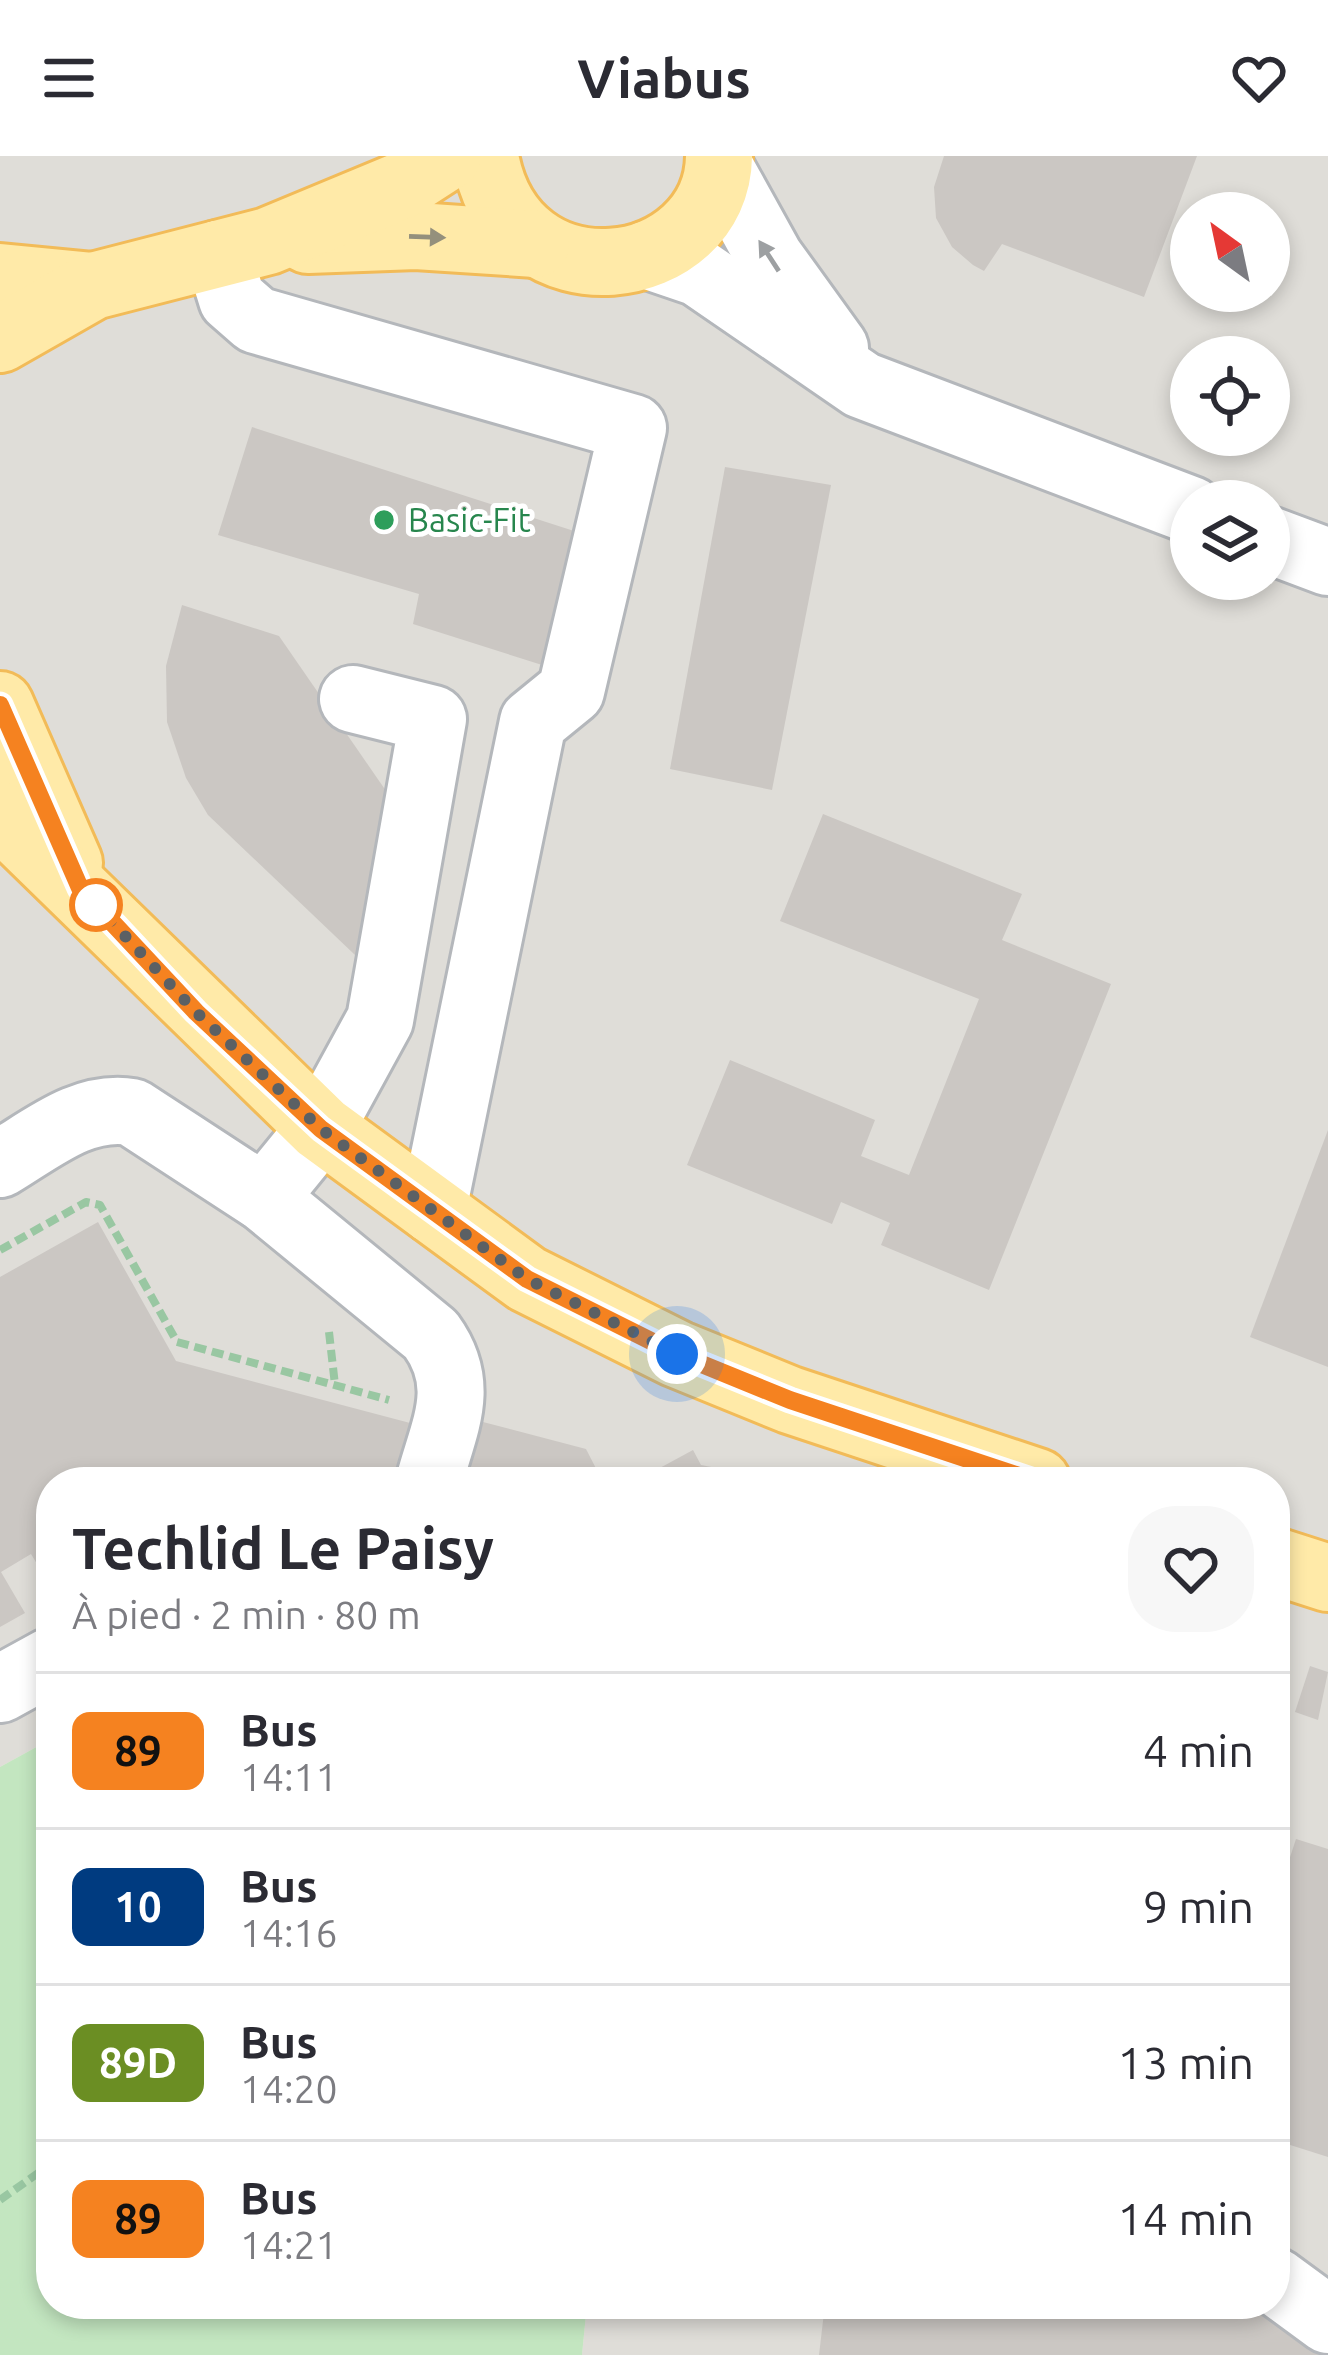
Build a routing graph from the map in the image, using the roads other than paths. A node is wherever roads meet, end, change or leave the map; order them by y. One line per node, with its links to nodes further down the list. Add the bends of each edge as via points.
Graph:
1 (448, 156): 5 (main road, via 404,185)
2 (484, 156): 4 (main road, via 508,219)
3 (719, 161): 6 (main road, via 705,205 679,236); 10 (street, one-way to 3, via 770,258)
4 (536, 244): 5 (main road, one-way to 4, via 416,236); 6 (main road, via 571,260 609,264)
5 (243, 248): 8 (main road); 21 (street, via 232,299 256,320 633,428 571,691 533,722)
6 (646, 255): 10 (street, via 699,273)
7 (0, 278): 8 (main road)
8 (93, 286): 9 (main road)
9 (0, 339)
10 (862, 385): 11 (street)
11 (1170, 502)
12 (1290, 548): 13 (street)
13 (1328, 562)
14 (353, 699): 18 (street, via 433,719 380,1020)
15 (0, 704): 17 (main road)
16 (0, 815): 17 (main road)
17 (80, 888): 18 (main road)
18 (321, 1129): 20 (street); 21 (main road)
19 (0, 1164): 20 (street, via 85,1114 110,1109 132,1112)
20 (265, 1198): 23 (street, via 431,1335 449,1360 454,1389)
21 (433, 1210): 22 (main road, via 527,1279)
22 (925, 1465)
23 (434, 1467)
24 (1290, 1566): 25 (main road)
25 (1328, 1578)
26 (36, 1669): 27 (street)
27 (0, 1689)
28 (1290, 2292): 29 (street)
29 (1328, 2320)

